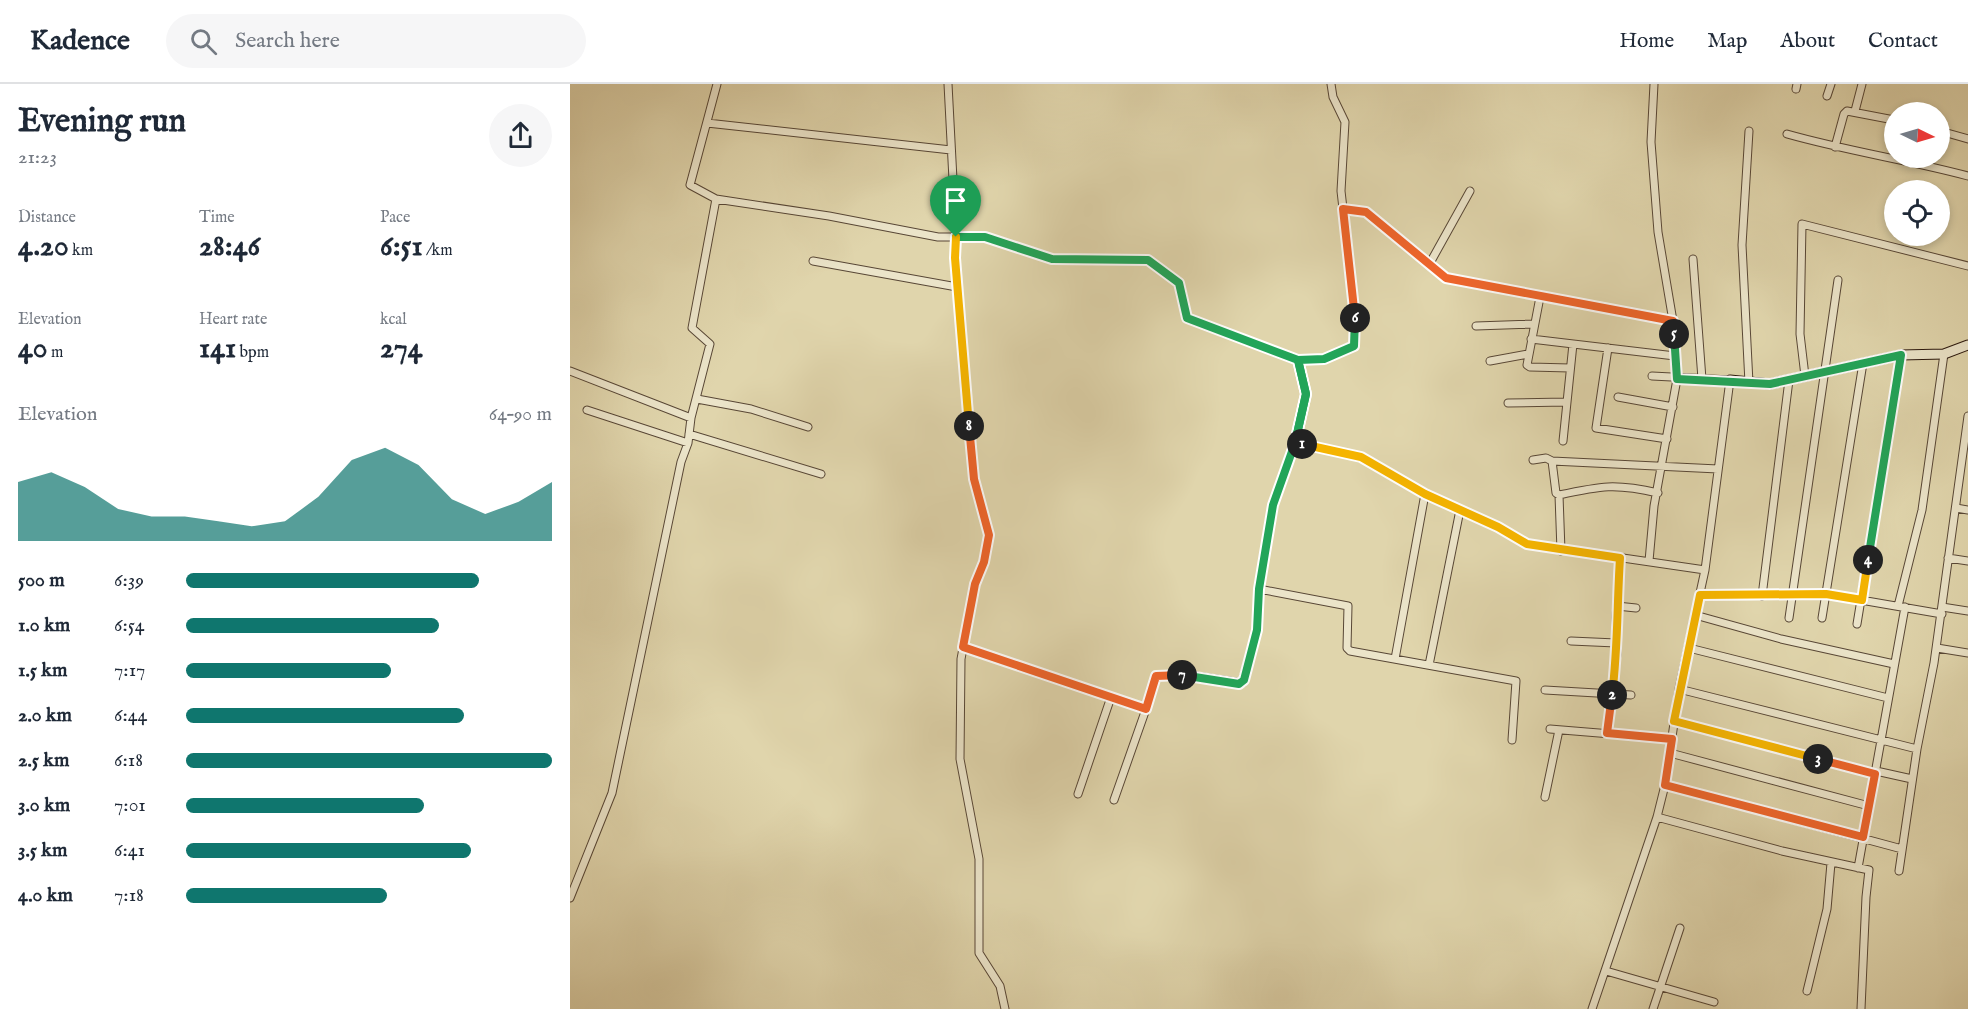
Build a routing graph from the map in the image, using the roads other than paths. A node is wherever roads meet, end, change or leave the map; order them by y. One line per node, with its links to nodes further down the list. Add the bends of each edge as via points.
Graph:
1 (717, 84): 10 (street)
2 (948, 84): 16 (street)
3 (1331, 84): 20 (street, via 1345,122)
4 (1654, 84): 29 (street, via 1652,142 1658,222)
5 (1831, 84): 7 (street)
6 (1862, 84): 8 (street)
7 (1827, 96)
8 (1856, 111): 9 (street); 15 (street, via 1844,114)
9 (1884, 118)
10 (707, 123): 16 (street); 19 (street, via 690,184)
11 (1749, 132): 52 (street, via 1742,245)
12 (1787, 134): 15 (street)
13 (1950, 134): 14 (street)
14 (1968, 139)
15 (1835, 147): 17 (street)
16 (951, 150): 21 (street)
17 (1968, 176)
18 (1470, 191): 24 (street)
19 (716, 199): 21 (street); 54 (street, via 693,328 710,344)
20 (1343, 209): 24 (street, via 1366,212); 40 (street, via 1355,314 1354,346 1324,359)
21 (956, 237): 27 (street); 40 (street, via 985,237 1052,259 1148,260 1179,283 1187,318)
22 (1693, 259): 49 (street)
23 (813, 261): 27 (street)
24 (1430, 263): 28 (street, via 1446,278)
25 (1968, 266): 47 (street, via 1802,224 1800,334)
26 (1838, 280): 45 (street)
27 (957, 287): 102 (street, via 974,479 989,535)
28 (1540, 297): 29 (street); 30 (street)
29 (1673, 321): 39 (street)
30 (1534, 324): 31 (street); 32 (street)
31 (1476, 326)
32 (1531, 339): 33 (street); 36 (street)
33 (1573, 344): 35 (street); 43 (street)
34 (1968, 345): 37 (street)
35 (1608, 348): 39 (street); 63 (street, via 1596,428)
36 (1528, 354): 41 (street); 43 (street, via 1530,367)
37 (1944, 354): 38 (street); 92 (street, via 1922,510)
38 (1901, 355): 42 (street); 90 (street)
39 (1675, 356): 48 (street)
40 (1298, 360): 66 (street, via 1306,394)
41 (1490, 361)
42 (1863, 363): 45 (street); 87 (street)
43 (1570, 368): 55 (street)
44 (570, 371): 60 (street)
45 (1826, 371): 47 (street); 86 (street)
46 (1652, 376): 48 (street)
47 (1805, 376): 51 (street)
48 (1677, 379): 49 (street); 57 (street)
49 (1702, 379): 50 (street)
50 (1730, 380): 52 (street); 71 (street)
51 (1789, 380): 52 (street); 89 (street)
52 (1749, 383)
53 (1618, 397): 57 (street)
54 (697, 399): 60 (street); 61 (street, via 751,409)
55 (1566, 402): 56 (street); 64 (street)
56 (1508, 403)
57 (1673, 407): 63 (street)
58 (587, 410): 65 (street)
59 (1968, 416): 69 (street)
60 (691, 418): 62 (street)
61 (807, 427)
62 (689, 434): 65 (street); 72 (street)
63 (1667, 439): 70 (street)
64 (1563, 441)
65 (688, 443): 138 (street, via 612,793)
66 (1295, 443): 74 (street, via 1361,457); 85 (street, via 1273,505)
67 (1533, 460): 68 (street)
68 (1552, 461): 70 (street); 75 (street)
69 (1965, 462): 76 (street)
70 (1663, 466): 71 (street); 73 (street)
71 (1718, 469): 84 (street)
72 (821, 474)
73 (1658, 493): 75 (street, via 1624,485); 82 (street)
74 (1425, 494): 77 (street); 106 (street)
75 (1559, 495): 79 (street)
76 (1956, 508): 78 (street); 81 (street)
77 (1460, 510): 79 (street, via 1527,544); 108 (street)
78 (1968, 510)
79 (1561, 550): 80 (street)
80 (1620, 558): 82 (street); 91 (street)
81 (1948, 558): 83 (street); 94 (street)
82 (1649, 561): 84 (street)
83 (1968, 561)
84 (1705, 570): 88 (street)
85 (1259, 589): 106 (street, via 1347,605 1348,650); 115 (street, via 1257,630 1242,683 1189,675 1156,676)
86 (1791, 593): 87 (street); 89 (street); 97 (street)
87 (1826, 594): 90 (street); 98 (street)
88 (1700, 595): 89 (street); 96 (street)
89 (1762, 596)
90 (1862, 600): 92 (street); 99 (street)
91 (1617, 606): 93 (street); 101 (street)
92 (1902, 607): 94 (street); 107 (street)
93 (1636, 608)
94 (1942, 610): 95 (street); 104 (street)
95 (1968, 611)
96 (1695, 615): 103 (street); 107 (street)
97 (1788, 618)
98 (1822, 618)
99 (1857, 624)
100 (1571, 641): 101 (street)
101 (1616, 643): 111 (street)
102 (963, 647): 113 (street); 144 (street, via 960,759 979,859 979,953 1000,986)
103 (1689, 648): 109 (street); 114 (street)
104 (1936, 648): 105 (street); 123 (street)
105 (1968, 653)
106 (1395, 659): 108 (street)
107 (1893, 664): 114 (street)
108 (1429, 665): 121 (street, via 1516,681)
109 (1679, 689): 116 (street); 122 (street)
110 (1545, 690): 111 (street)
111 (1612, 695): 112 (street); 119 (street)
112 (1631, 695)
113 (1111, 697): 115 (street); 128 (street)
114 (1888, 698): 122 (street)
115 (1146, 709): 130 (street)
116 (1674, 721): 120 (street); 125 (street)
117 (1550, 729): 118 (street)
118 (1559, 730): 119 (street); 129 (street)
119 (1607, 733): 120 (street)
120 (1672, 739): 124 (street)
121 (1512, 740)
122 (1882, 741): 123 (street); 125 (street)
123 (1917, 749): 126 (street)
124 (1670, 753): 127 (street); 131 (street)
125 (1875, 773): 126 (street); 131 (street)
126 (1912, 779): 134 (street)
127 (1665, 785): 132 (street); 133 (street)
128 (1078, 794)
129 (1545, 797)
130 (1114, 800)
131 (1869, 806): 133 (street)
132 (1657, 817): 135 (street); 140 (street)
133 (1863, 837): 134 (street); 136 (street)
134 (1902, 849): 137 (street)
135 (1831, 863): 136 (street); 142 (street, via 1827,909)
136 (1857, 868): 147 (street, via 1870,871)
137 (1899, 871)
138 (570, 898)
139 (1680, 928): 141 (street)
140 (1606, 971): 141 (street); 145 (street)
141 (1660, 987): 143 (street); 146 (street)
142 (1807, 991)
143 (1714, 1002)
144 (1005, 1009)
145 (1592, 1009)
146 (1653, 1009)
147 (1861, 1009)

